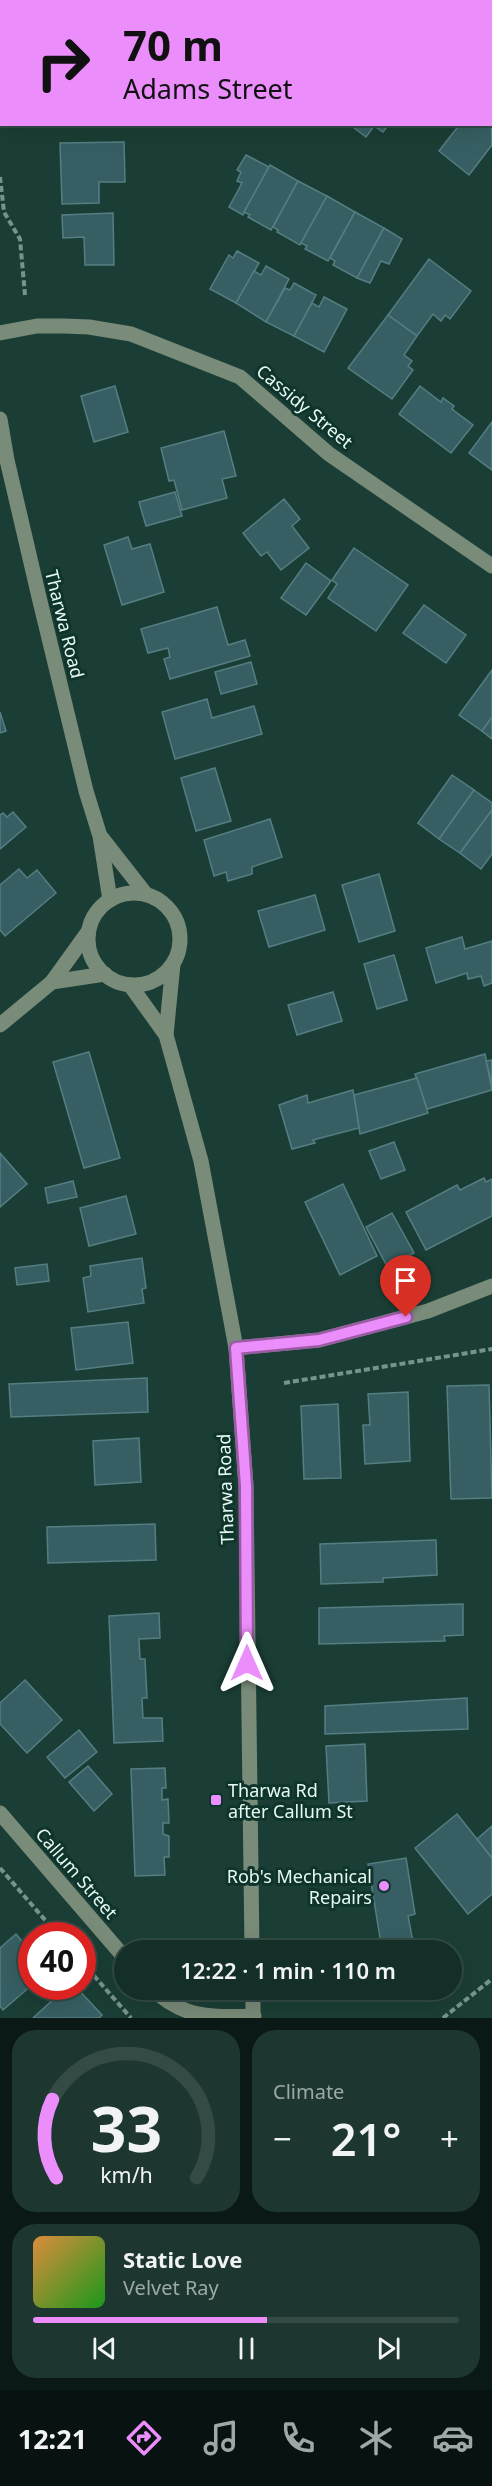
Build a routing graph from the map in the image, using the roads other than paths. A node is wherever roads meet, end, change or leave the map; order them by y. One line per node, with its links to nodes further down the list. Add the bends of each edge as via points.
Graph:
1 (0, 333): 3 (street, Cassidy Street, via 64,326 131,334 240,377 329,454)
2 (0, 419): 4 (street, Tharwa Road, via 39,597)
3 (492, 566)
4 (100, 836): 5 (street, Tharwa Road); 6 (street, Tharwa Road)
5 (145, 893): 6 (street, via 127,893); 8 (street, via 159,899 177,922 181,936)
6 (110, 900): 7 (street, via 95,914)
7 (88, 932): 9 (street, via 91,955); 10 (street)
8 (173, 964): 11 (street, via 154,980); 13 (street, Tharwa Road)
9 (105, 974): 10 (street); 11 (street)
10 (52, 982): 12 (street)
11 (130, 985): 13 (street, Tharwa Road)
12 (0, 1025)
13 (166, 1035): 15 (street, Tharwa Road, via 201,1161)
14 (492, 1286): 15 (street, via 428,1311 319,1340)
15 (236, 1348): 17 (street, Tharwa Road, via 246,1486)
16 (0, 1813): 18 (street, Callum Street)
17 (252, 1940)
18 (114, 1945)
19 (164, 2000): 21 (street, via 184,2013)
20 (253, 2000): 21 (street)
21 (254, 2017)

